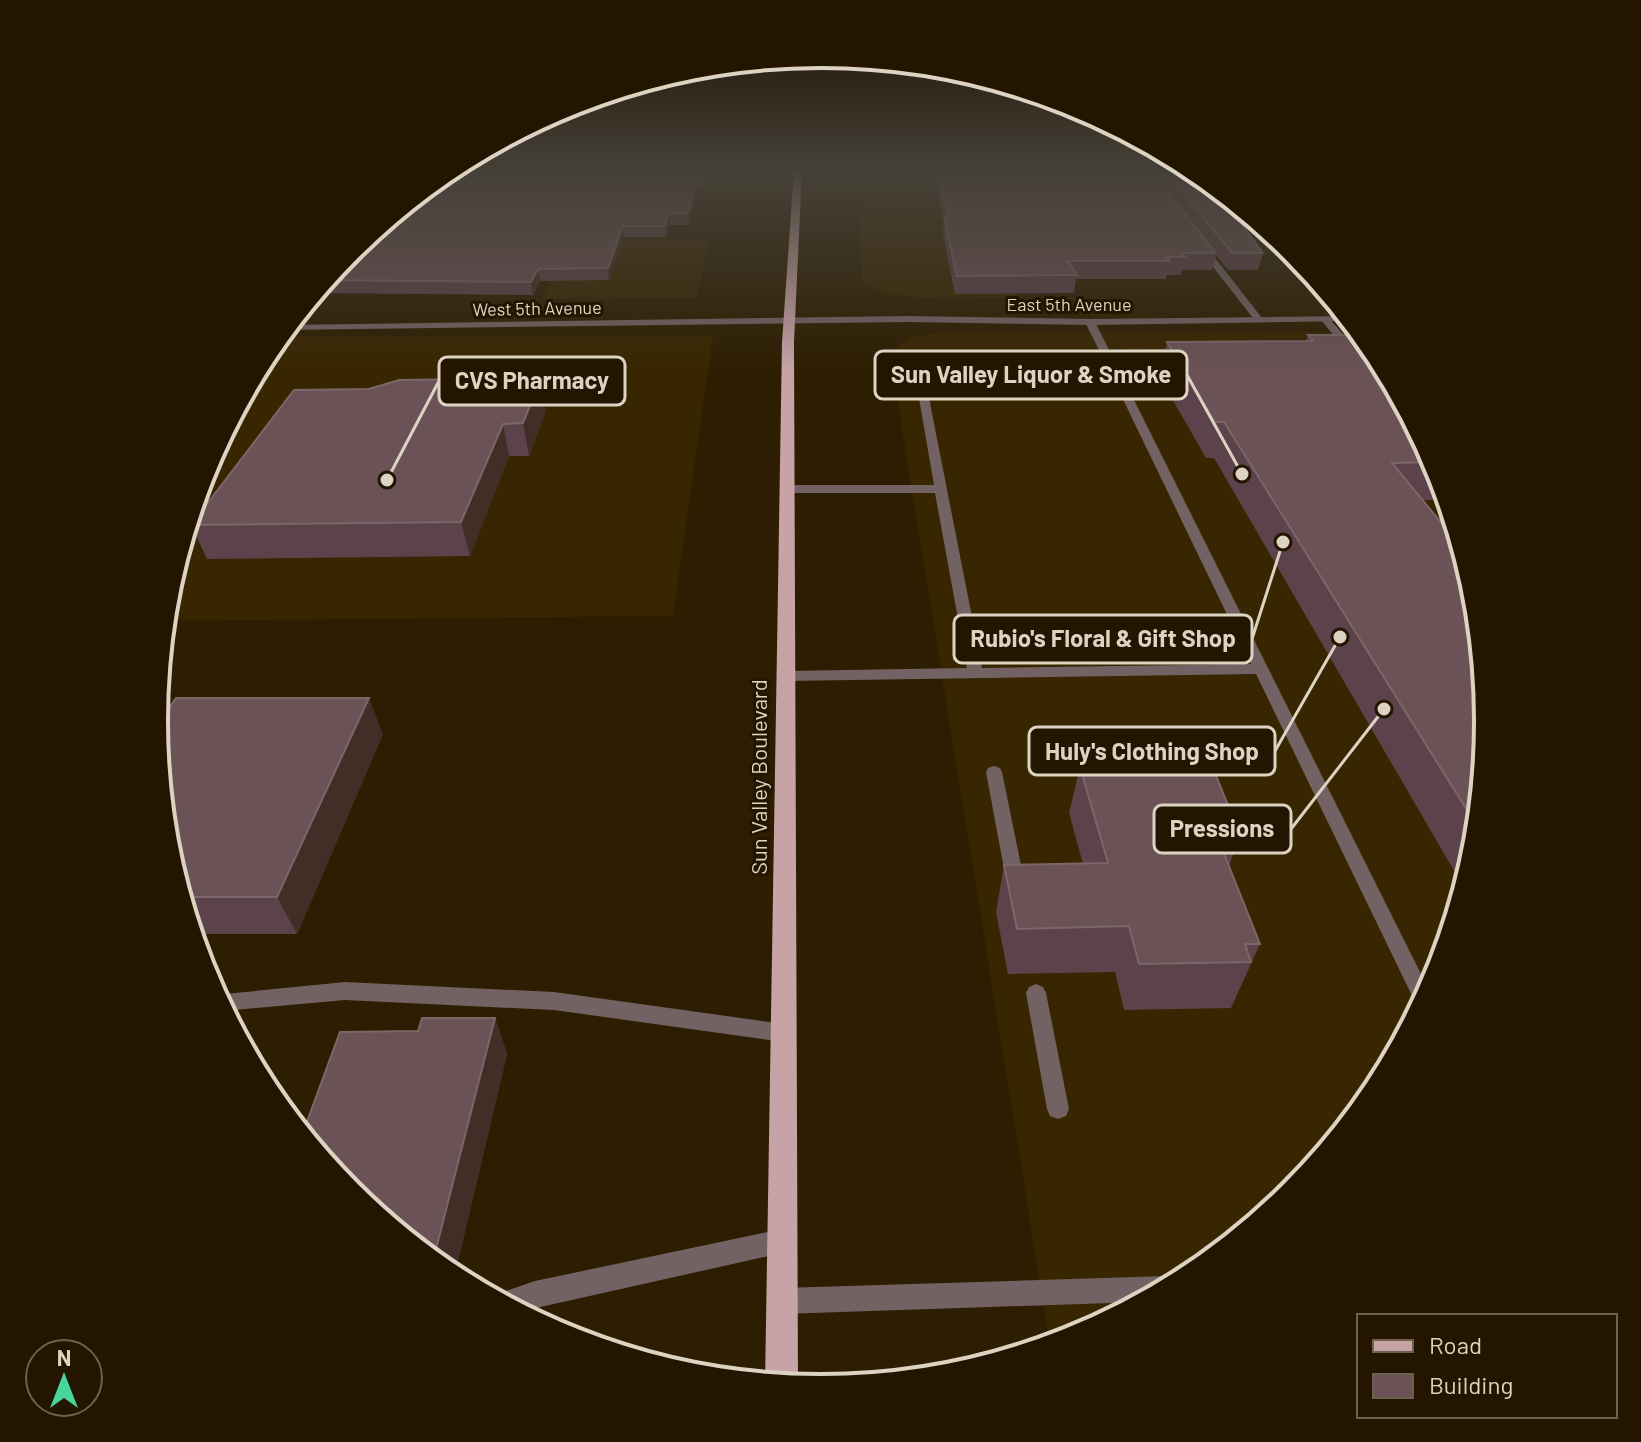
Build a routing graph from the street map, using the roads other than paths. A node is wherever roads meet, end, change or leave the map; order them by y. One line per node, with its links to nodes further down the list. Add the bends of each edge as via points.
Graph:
1 (794, 237): 5 (main road, Sun Valley Boulevard)
2 (1200, 244): 6 (street)
3 (1325, 319): 4 (street, East 5th Avenue); 6 (street, East 5th Avenue); 9 (street, via 1352,351)
4 (1336, 319)
5 (789, 320): 7 (street, East 5th Avenue); 8 (street, West 5th Avenue); 12 (main road, Sun Valley Boulevard)
6 (1259, 320): 7 (street, East 5th Avenue)
7 (1090, 322): 10 (street)
8 (299, 328)
9 (1339, 351)
10 (1102, 352): 11 (street); 13 (street, via 915,354); 14 (street)
11 (1193, 352)
12 (787, 489): 13 (street); 16 (main road, Sun Valley Boulevard)
13 (940, 489): 15 (street)
14 (1261, 669): 15 (street); 19 (street)
15 (975, 673): 16 (street)
16 (786, 676): 22 (main road, Sun Valley Boulevard)
17 (994, 772): 18 (street)
18 (1017, 894)
19 (1417, 986)
20 (1036, 993): 23 (street)
21 (231, 1002): 22 (street, via 345,991 554,1001)
22 (784, 1033): 24 (main road, Sun Valley Boulevard)
23 (1058, 1109)
24 (782, 1241): 26 (street); 27 (main road, Sun Valley Boulevard)
25 (1142, 1290): 27 (street)
26 (519, 1300)
27 (782, 1301): 28 (main road, Sun Valley Boulevard)
28 (782, 1373)

